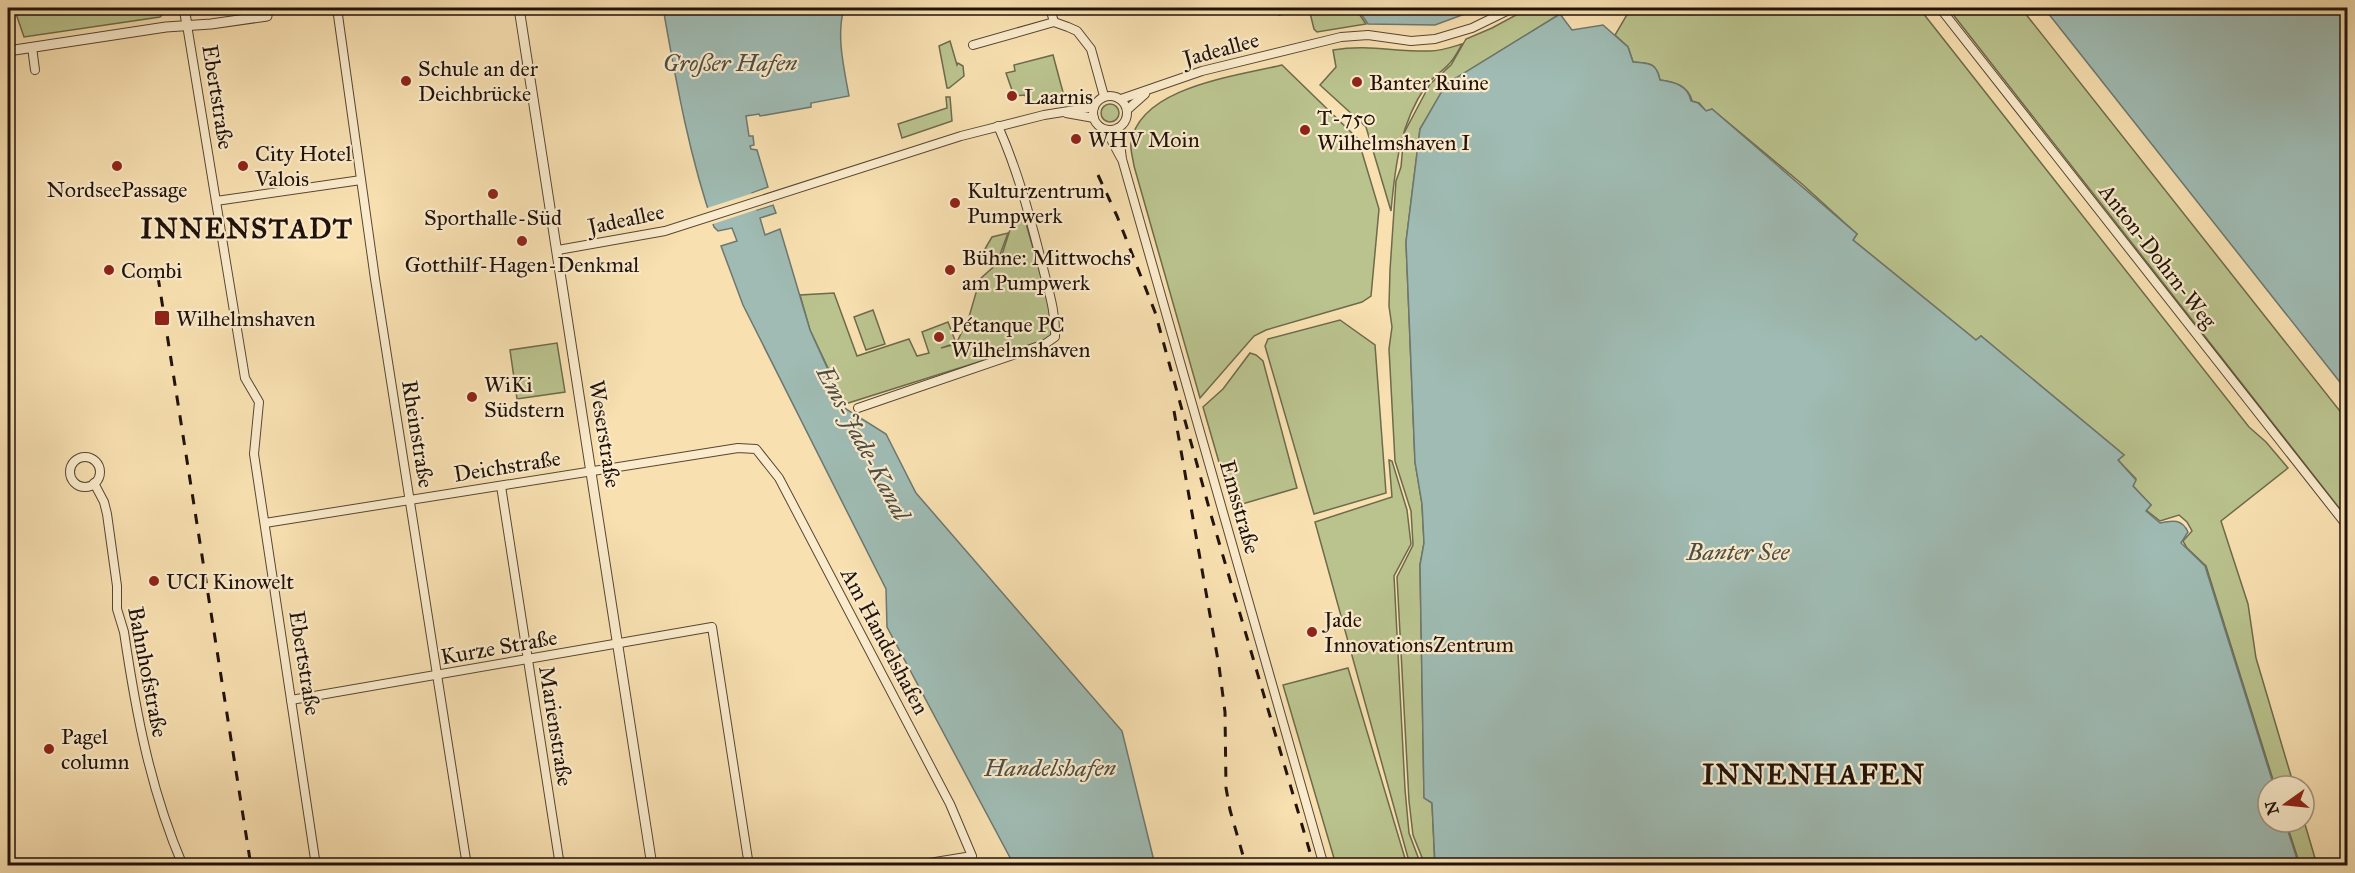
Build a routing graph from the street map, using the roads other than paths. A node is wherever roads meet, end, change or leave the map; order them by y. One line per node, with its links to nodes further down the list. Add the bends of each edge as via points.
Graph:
1 (184, 8): 9 (street, Ebertstraße)
2 (337, 8): 25 (street, Rheinstraße)
3 (519, 8): 27 (street, Weserstraße)
4 (1050, 8): 8 (street)
5 (1513, 8): 14 (street, Jadeallee, via 1472,28 1435,39 1341,37 1202,71)
6 (1940, 8): 35 (street, Anton-Dohrn-Weg)
7 (267, 16): 9 (street)
8 (1054, 22): 10 (street); 15 (street, via 1077,31 1088,44)
9 (187, 25): 11 (street); 26 (street, Ebertstraße)
10 (973, 45)
11 (32, 47): 12 (street); 13 (street)
12 (8, 51)
13 (36, 70)
14 (1148, 91): 16 (street, Jadeallee); 18 (street, Jadeallee)
15 (1104, 96): 16 (street); 17 (street)
16 (1121, 99): 18 (street)
17 (1094, 107): 19 (street); 20 (street)
18 (1127, 110): 22 (street, via 1126,121)
19 (1063, 113): 20 (street); 21 (street)
20 (1094, 118): 23 (street)
21 (998, 126): 27 (street, Jadeallee, via 915,149 665,231); 28 (street, via 1032,224 1056,318 1055,337 1045,344)
22 (1118, 128): 23 (street); 24 (street, Emsstraße)
23 (1106, 130): 24 (street, Emsstraße)
24 (1122, 159): 47 (street, Emsstraße)
25 (361, 180): 26 (street); 33 (street, Rheinstraße)
26 (216, 201): 34 (street, Ebertstraße, via 244,378 259,402 253,448)
27 (558, 250): 30 (street, Weserstraße)
28 (858, 408)
29 (756, 449): 30 (street, Deichstraße, via 738,448); 46 (street, Am Handelshafen, via 779,478 950,804 972,856)
30 (591, 471): 32 (street, Deichstraße); 36 (street, Weserstraße)
31 (94, 483): 40 (street, Bahnhofstraße, via 107,514 119,619 140,733)
32 (501, 486): 33 (street, Deichstraße); 37 (street, Marienstraße)
33 (410, 501): 34 (street, Deichstraße); 38 (street, Rheinstraße)
34 (265, 524): 39 (street, Ebertstraße)
35 (2348, 527)
36 (619, 644): 37 (street, Kurze Straße); 44 (street, Weserstraße); 45 (street, Kurze Straße, via 712,627)
37 (528, 660): 38 (street, Kurze Straße); 43 (street, Marienstraße)
38 (438, 676): 39 (street, Kurze Straße); 42 (street, Rheinstraße)
39 (291, 700): 41 (street, Ebertstraße)
40 (183, 866)
41 (316, 866)
42 (467, 866)
43 (560, 866)
44 (652, 866)
45 (749, 866)
46 (911, 866)
47 (1324, 866)

